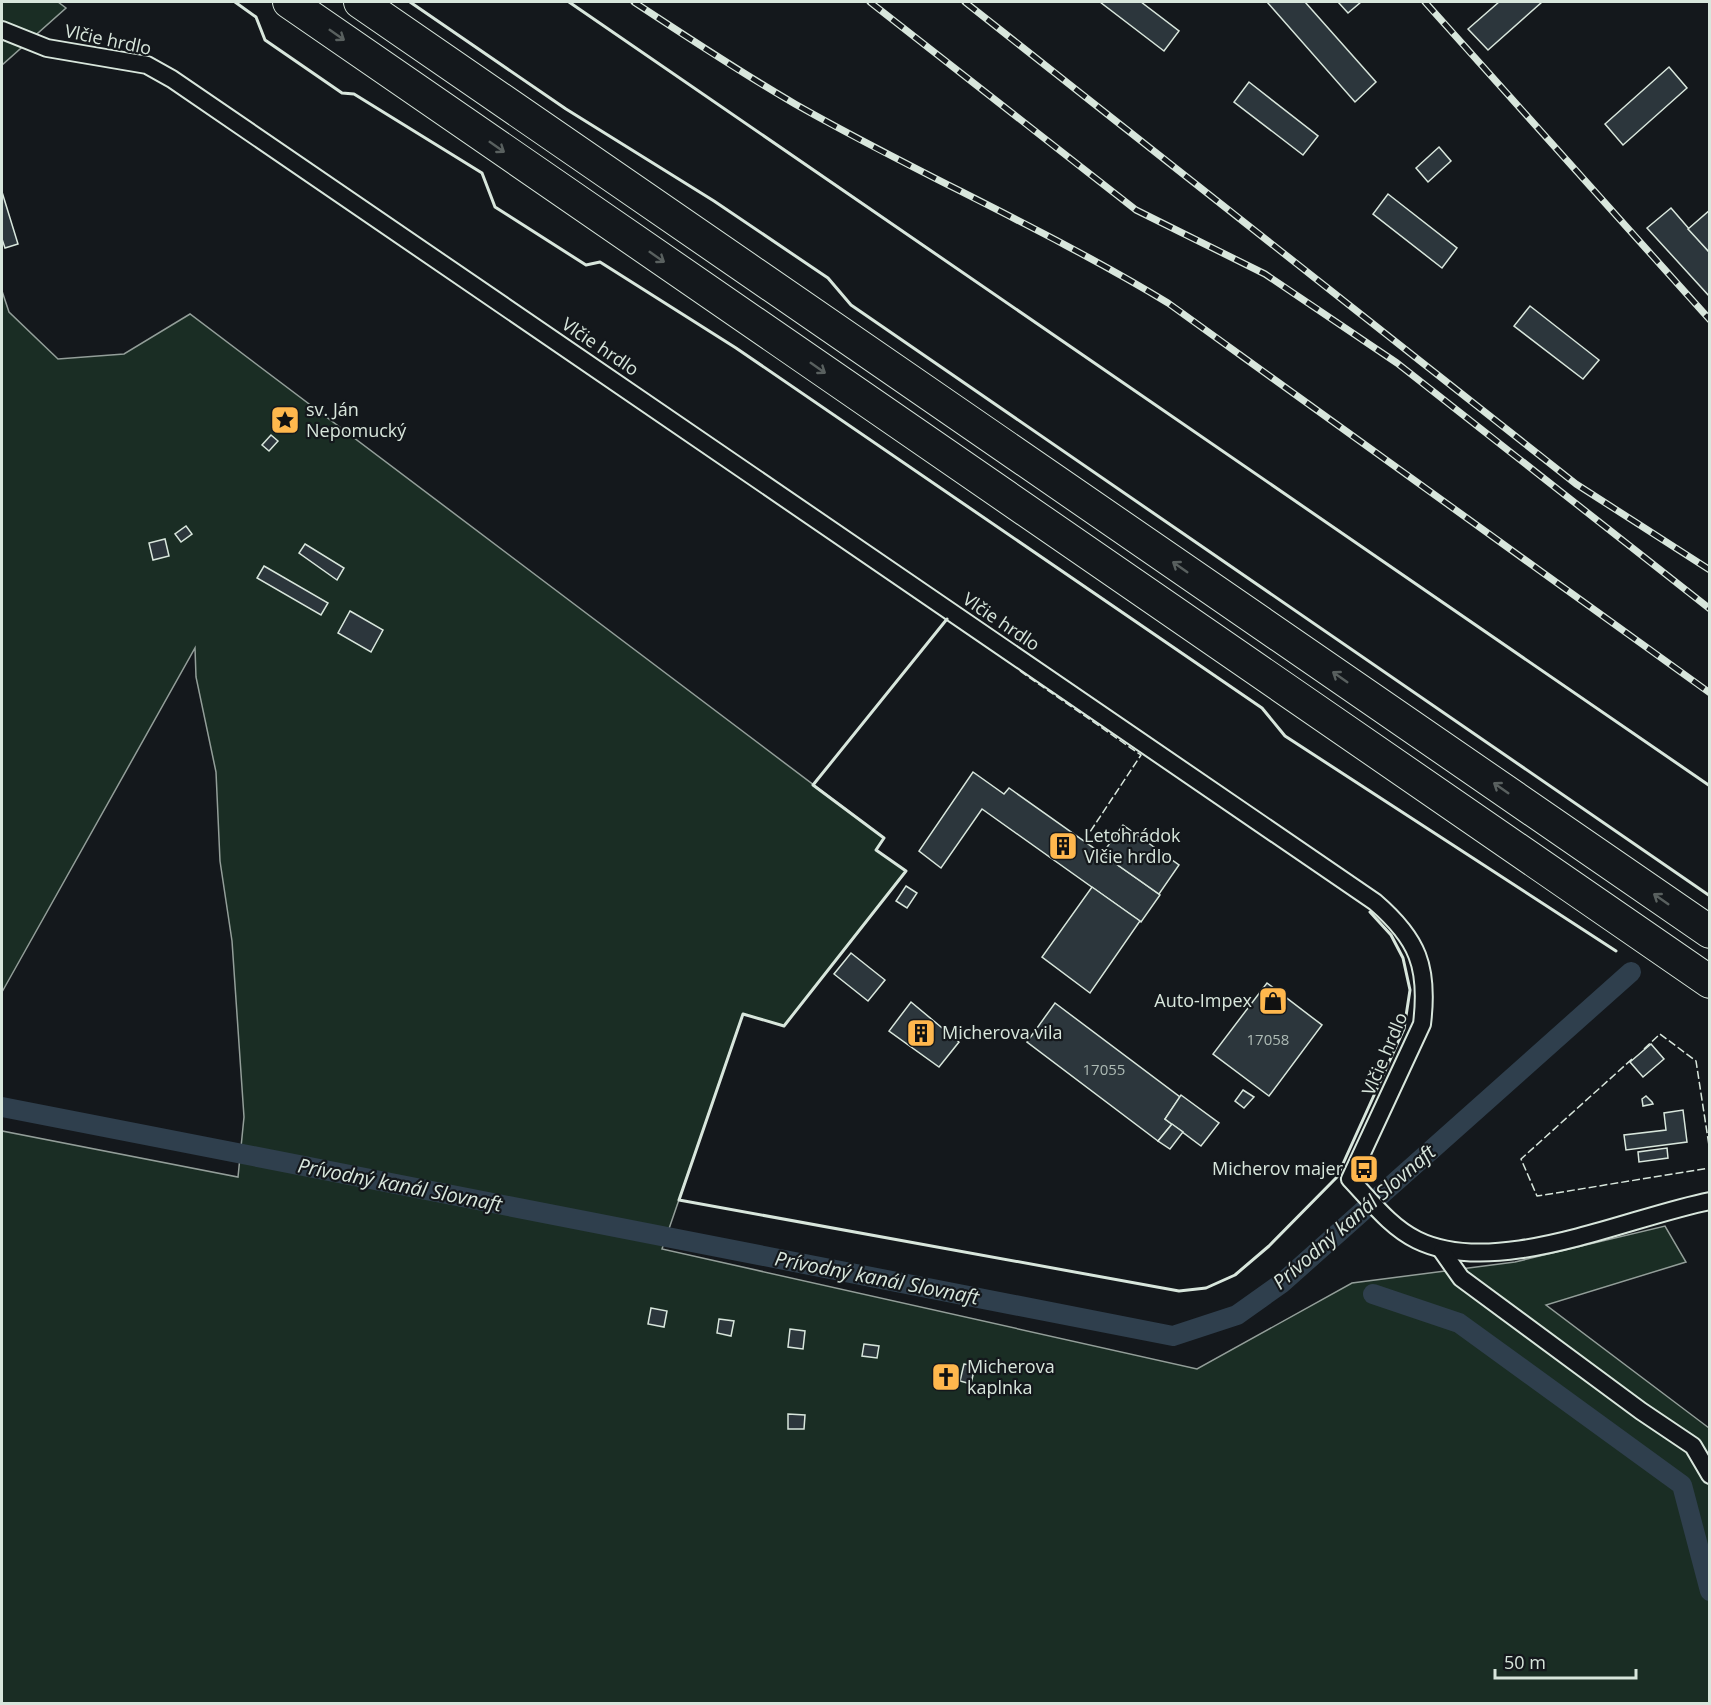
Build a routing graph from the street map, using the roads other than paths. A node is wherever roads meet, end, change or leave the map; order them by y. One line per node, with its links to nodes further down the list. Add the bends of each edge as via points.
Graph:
1 (289, 2): 5 (highway, one-way to 5)
2 (360, 2): 4 (highway, one-way to 2)
3 (2, 30): 7 (street, Vlčie hrdlo, via 47,48 147,65 172,79 1375,902 1408,934 1423,973 1425,1000 1422,1024 1350,1179 1384,1216 1415,1239)
4 (1710, 932)
5 (1710, 982)
6 (1710, 1201): 7 (street, Vlčie hrdlo, via 1588,1235 1506,1251)
7 (1442, 1251): 8 (street, via 1461,1278 1693,1446)
8 (1710, 1476)

